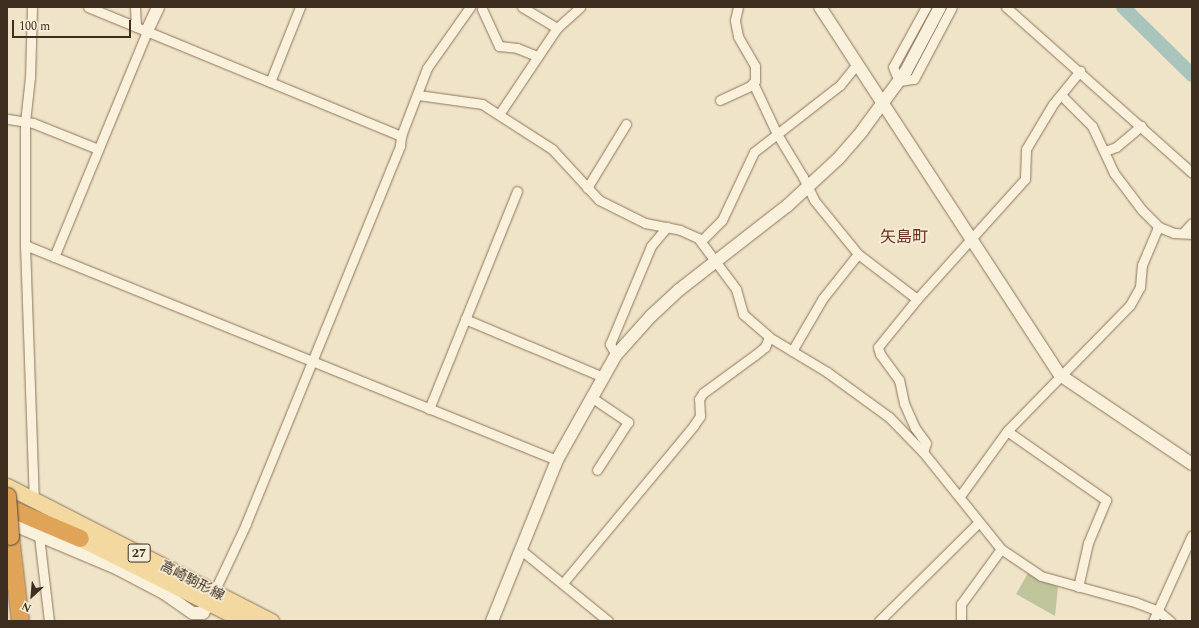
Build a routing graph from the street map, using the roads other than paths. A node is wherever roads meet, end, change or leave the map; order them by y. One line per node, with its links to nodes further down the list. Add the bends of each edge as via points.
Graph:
1 (32, 7): 30 (street, via 30,77)
2 (88, 7): 17 (street)
3 (135, 7): 17 (street)
4 (158, 7): 17 (street)
5 (300, 7): 22 (street)
6 (470, 7): 24 (street, via 427,68)
7 (522, 7): 16 (street)
8 (580, 7): 16 (street)
9 (738, 7): 23 (street, via 735,20 738,36 755,66)
10 (820, 7): 19 (street)
11 (926, 7): 21 (street, via 893,67)
12 (940, 7): 21 (street)
13 (952, 7): 21 (street, via 914,79)
14 (1006, 7): 20 (street)
15 (482, 9): 18 (street, via 499,46 517,48)
16 (557, 28): 18 (street)
17 (141, 29): 22 (street); 35 (street)
18 (537, 56): 28 (street)
19 (856, 65): 27 (street); 33 (street, via 840,86)
20 (1080, 71): 25 (street); 32 (street)
21 (899, 81): 27 (street)
22 (270, 82): 34 (street)
23 (753, 83): 26 (street); 33 (street)
24 (418, 95): 28 (street, via 482,104); 34 (street, via 412,104)
25 (1061, 95): 36 (street, via 1092,126); 45 (street, via 1026,149 1025,179)
26 (720, 100)
27 (882, 105): 39 (street, via 838,159); 45 (street)
28 (500, 113): 38 (street, via 552,149)
29 (8, 119): 30 (street)
30 (25, 122): 35 (street); 47 (street)
31 (626, 124): 38 (street)
32 (1141, 126): 36 (street, via 1116,147); 37 (street)
33 (777, 134): 39 (street); 46 (street, via 754,152 722,220)
34 (401, 136): 56 (street, via 400,146)
35 (98, 149): 49 (street)
36 (1105, 152): 43 (street, via 1114,173 1142,210)
37 (1192, 173)
38 (588, 188): 42 (street, via 599,200 646,223)
39 (807, 188): 48 (street); 50 (street)
40 (517, 191): 52 (street)
41 (1192, 223): 44 (street)
42 (667, 227): 46 (street, via 684,231); 55 (street, via 651,246 610,344)
43 (1159, 227): 44 (street); 57 (street, via 1142,265 1140,287 1130,305)
44 (1187, 234)
45 (971, 240): 51 (street); 57 (street)
46 (701, 241): 50 (street)
47 (25, 246): 49 (street); 69 (street)
48 (858, 254): 51 (street); 54 (street, via 823,298)
49 (54, 257): 56 (street)
50 (716, 261): 53 (street, via 736,290 743,314); 55 (street, via 657,311)
51 (917, 299): 62 (street, via 878,350 899,380 904,403 915,428 926,443)
52 (465, 319): 58 (street); 60 (street)
53 (769, 337): 54 (street); 79 (street, via 765,347 703,393 699,399 700,416 694,425)
54 (792, 351): 62 (street, via 827,372 889,417)
55 (616, 355): 58 (street)
56 (311, 360): 60 (street); 81 (street, via 246,524)
57 (1060, 375): 61 (street); 64 (street)
58 (603, 377): 59 (street)
59 (591, 397): 63 (street); 65 (street, via 628,422)
60 (429, 409): 63 (street)
61 (1007, 431): 68 (street); 80 (street, via 1106,500 1088,543)
62 (923, 452): 68 (street)
63 (557, 460): 78 (street)
64 (1192, 464)
65 (597, 470)
66 (7, 486): 69 (main road, 高崎駒形線 / 27)
67 (7, 496): 73 (highway, bridge)
68 (960, 496): 72 (street)
69 (34, 499): 81 (main road, 高崎駒形線 / 27)
70 (7, 501): 76 (main road, 高崎駒形線 / 27)
71 (7, 507): 76 (highway)
72 (978, 523): 77 (street); 89 (street)
73 (9, 529): 75 (street); 83 (highway)
74 (1192, 535): 82 (street)
75 (39, 536): 81 (street, via 118,569 164,593 193,613 203,613); 84 (street)
76 (80, 538): 81 (main road, 高崎駒形線 / 27)
77 (1001, 549): 80 (street, via 1041,576); 90 (street, via 961,604)
78 (521, 550): 79 (street); 87 (street)
79 (563, 583): 88 (street)
80 (1078, 587): 82 (street, via 1135,602)
81 (211, 597): 85 (main road, 高崎駒形線 / 27); 86 (main road, 高崎駒形線 / 27)
82 (1158, 611): 91 (street); 92 (street)
83 (20, 621)
84 (49, 621)
85 (246, 621)
86 (271, 621)
87 (492, 621)
88 (608, 621)
89 (879, 621)
90 (961, 621)
91 (1153, 621)
92 (1170, 621)

